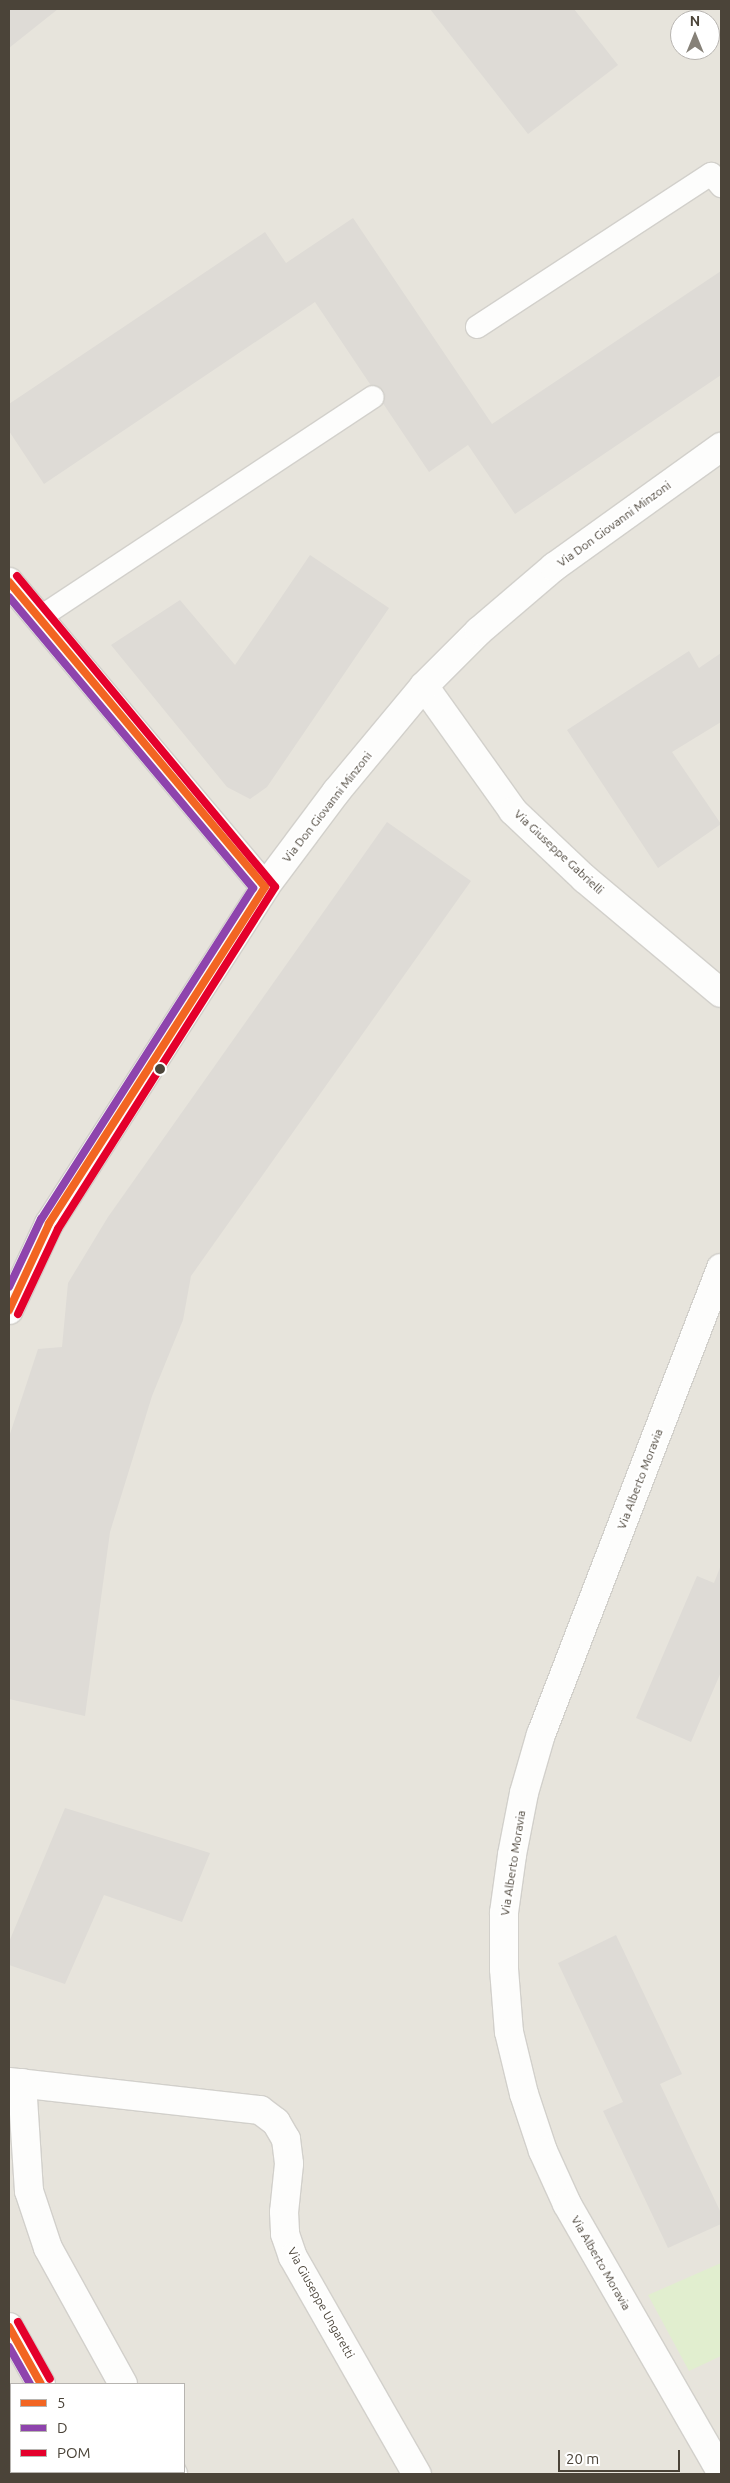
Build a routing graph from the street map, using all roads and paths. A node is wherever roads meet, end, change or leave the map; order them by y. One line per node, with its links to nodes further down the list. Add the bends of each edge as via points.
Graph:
1 (721, 186): 2 (lane, via 712,174)
2 (477, 327)
3 (373, 397): 6 (lane)
4 (721, 447): 7 (street, Via Don Giovanni Minzoni, via 554,567 479,631)
5 (9, 582): 6 (street)
6 (39, 618): 8 (street)
7 (424, 686): 8 (street, Via Don Giovanni Minzoni, via 336,792); 9 (street, Via Giuseppe Gabrielli, via 513,811 585,878)
8 (265, 887): 11 (street, Via Don Giovanni Minzoni, via 49,1224)
9 (721, 992)
10 (721, 1268): 16 (street, Via Alberto Moravia, via 541,1734 524,1793 504,1913 509,2032 524,2094 543,2151 567,2204)
11 (12, 1294)
12 (15, 2083): 15 (street, via 29,2191 45,2240); 17 (street, Via Giuseppe Ungaretti, via 260,2110 276,2122 286,2139 285,2234 293,2257)
13 (9, 2327): 14 (street)
14 (40, 2383)
15 (122, 2383)
16 (721, 2472)
17 (418, 2474)

